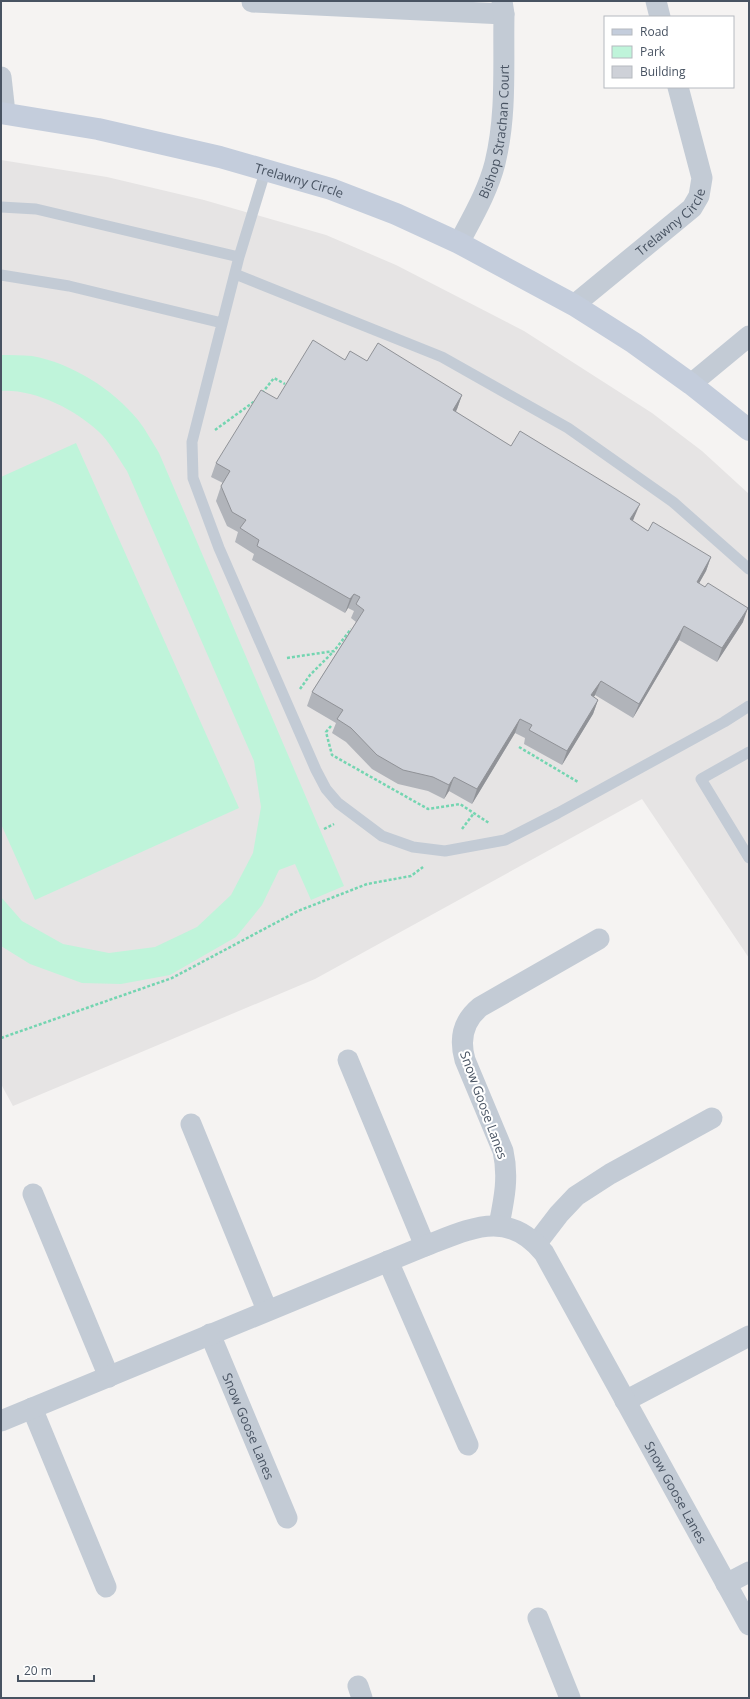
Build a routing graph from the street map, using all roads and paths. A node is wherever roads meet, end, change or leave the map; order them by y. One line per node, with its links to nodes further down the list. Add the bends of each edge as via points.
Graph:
1 (656, 1): 4 (street)
2 (252, 2): 3 (street, Bishop Strachan Court)
3 (503, 8): 10 (street, Bishop Strachan Court, via 504,102 495,164)
4 (660, 16)
5 (1, 76): 7 (street, Trelawny Circle)
6 (678, 88): 14 (street, Trelawny Circle, via 702,178 699,196 692,208)
7 (3, 113): 8 (street, Trelawny Circle, via 105,130)
8 (266, 169): 10 (street, Trelawny Circle, via 364,201); 11 (lane)
9 (1, 207): 11 (lane, via 36,209)
10 (459, 243): 14 (street, Trelawny Circle)
11 (239, 257): 12 (lane)
12 (235, 274): 15 (lane); 21 (lane, via 442,357 568,428 673,502)
13 (1, 275): 15 (lane, via 69,286)
14 (574, 305): 18 (street, Trelawny Circle, via 634,343)
15 (222, 323): 20 (lane, via 192,442)
16 (749, 336): 18 (street)
17 (284, 384): 20 (path, via 274,378 253,402 214,431)
18 (691, 384): 19 (street, Trelawny Circle)
19 (749, 430)
20 (192, 455): 24 (lane, via 193,478 219,548)
21 (749, 570)
22 (351, 629): 23 (path)
23 (334, 651): 24 (path, via 294,658); 26 (path, via 310,675)
24 (266, 658): 26 (lane)
25 (749, 706): 30 (lane)
26 (288, 708): 32 (lane, via 326,789 338,803 382,836 413,847)
27 (331, 726): 31 (path, via 326,732 332,755 428,809 460,804)
28 (519, 747): 30 (path)
29 (749, 752): 33 (lane, via 701,779)
30 (595, 792): 31 (lane)
31 (510, 837): 32 (lane)
32 (445, 851): 35 (path, via 411,876 367,884 298,911 172,978)
33 (749, 858)
34 (599, 939): 40 (street, Snow Goose Lanes, via 480,1007 466,1023 462,1037 465,1060 507,1166)
35 (1, 1038)
36 (348, 1060): 42 (street)
37 (712, 1118): 41 (street, via 610,1174 576,1196 558,1214)
38 (191, 1124): 44 (street)
39 (33, 1194): 47 (street)
40 (499, 1225): 41 (street, Snow Goose Lanes, via 517,1231); 42 (street, Snow Goose Lanes, via 465,1230)
41 (536, 1244): 48 (street, Snow Goose Lanes, via 552,1266)
42 (425, 1246): 43 (street, Snow Goose Lanes)
43 (388, 1261): 44 (street, Snow Goose Lanes); 51 (street)
44 (267, 1310): 45 (street, Snow Goose Lanes)
45 (210, 1334): 47 (street, Snow Goose Lanes); 52 (street, Snow Goose Lanes)
46 (749, 1336): 48 (street)
47 (109, 1377): 49 (street, Snow Goose Lanes)
48 (625, 1401): 54 (street, Snow Goose Lanes)
49 (32, 1408): 50 (street, Snow Goose Lanes); 55 (street)
50 (1, 1421)
51 (468, 1445)
52 (287, 1518)
53 (749, 1572): 54 (street)
54 (726, 1584): 57 (street, Snow Goose Lanes)
55 (106, 1587)
56 (538, 1618): 58 (street)
57 (749, 1625)
58 (570, 1698)

